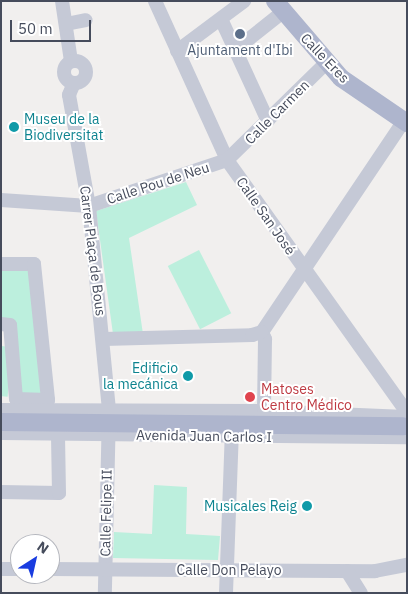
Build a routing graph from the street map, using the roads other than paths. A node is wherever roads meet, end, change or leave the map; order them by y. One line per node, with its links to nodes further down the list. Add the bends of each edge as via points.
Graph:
1 (62, 1): 7 (street)
2 (155, 1): 9 (street, Calle San José)
3 (244, 1): 5 (street)
4 (279, 7): 8 (street); 10 (main road, Calle Eres)
5 (221, 19): 8 (street); 9 (street)
6 (86, 20): 7 (street)
7 (66, 24): 15 (street, Carrer Plaça de Bous, via 72,61 64,73 67,80 74,83 69,95)
8 (235, 50): 11 (street)
9 (177, 51): 13 (street, Calle San José)
10 (326, 63): 11 (street, Calle Carmen); 12 (main road, Calle Eres, via 341,78)
11 (268, 121): 13 (street, Calle Carmen)
12 (406, 122): 17 (street)
13 (227, 160): 15 (street, Calle Pou de Neu); 17 (street, Calle San José)
14 (1, 200): 15 (street)
15 (90, 206): 20 (street, Carrer Plaça de Bous)
16 (1, 264): 18 (street, via 34,264 48,400 16,399 10,325)
17 (303, 270): 19 (street); 25 (street, Calle San José)
18 (1, 324)
19 (262, 332): 20 (street, via 252,335); 22 (street, via 265,339)
20 (104, 339): 24 (street, Carrer Plaça de Bous)
21 (1, 410): 24 (street, Avenida Juan Carlos I)
22 (264, 411): 24 (street, Avenida Juan Carlos I); 25 (street, Avenida Juan Carlos I)
23 (1, 422): 24 (main road, Avenida Juan Carlos I)
24 (108, 422): 26 (main road, Avenida Juan Carlos I); 28 (street, Avenida Juan Carlos I); 33 (street, Calle Felipe II)
25 (406, 424): 26 (main road, Avenida Juan Carlos I)
26 (232, 431): 32 (street)
27 (1, 433): 28 (street, Avenida Juan Carlos I)
28 (58, 434): 29 (street, via 59,493)
29 (1, 492)
30 (407, 564): 34 (street, Calle Don Pelayo, via 386,571)
31 (60, 569): 33 (street, Calle Don Pelayo)
32 (226, 569): 33 (street, Calle Don Pelayo); 34 (street, Calle Don Pelayo); 36 (street)
33 (106, 570): 35 (street, Calle Felipe II)
34 (353, 571): 37 (street); 38 (street)
35 (105, 593)
36 (226, 593)
37 (361, 593)
38 (370, 593)

